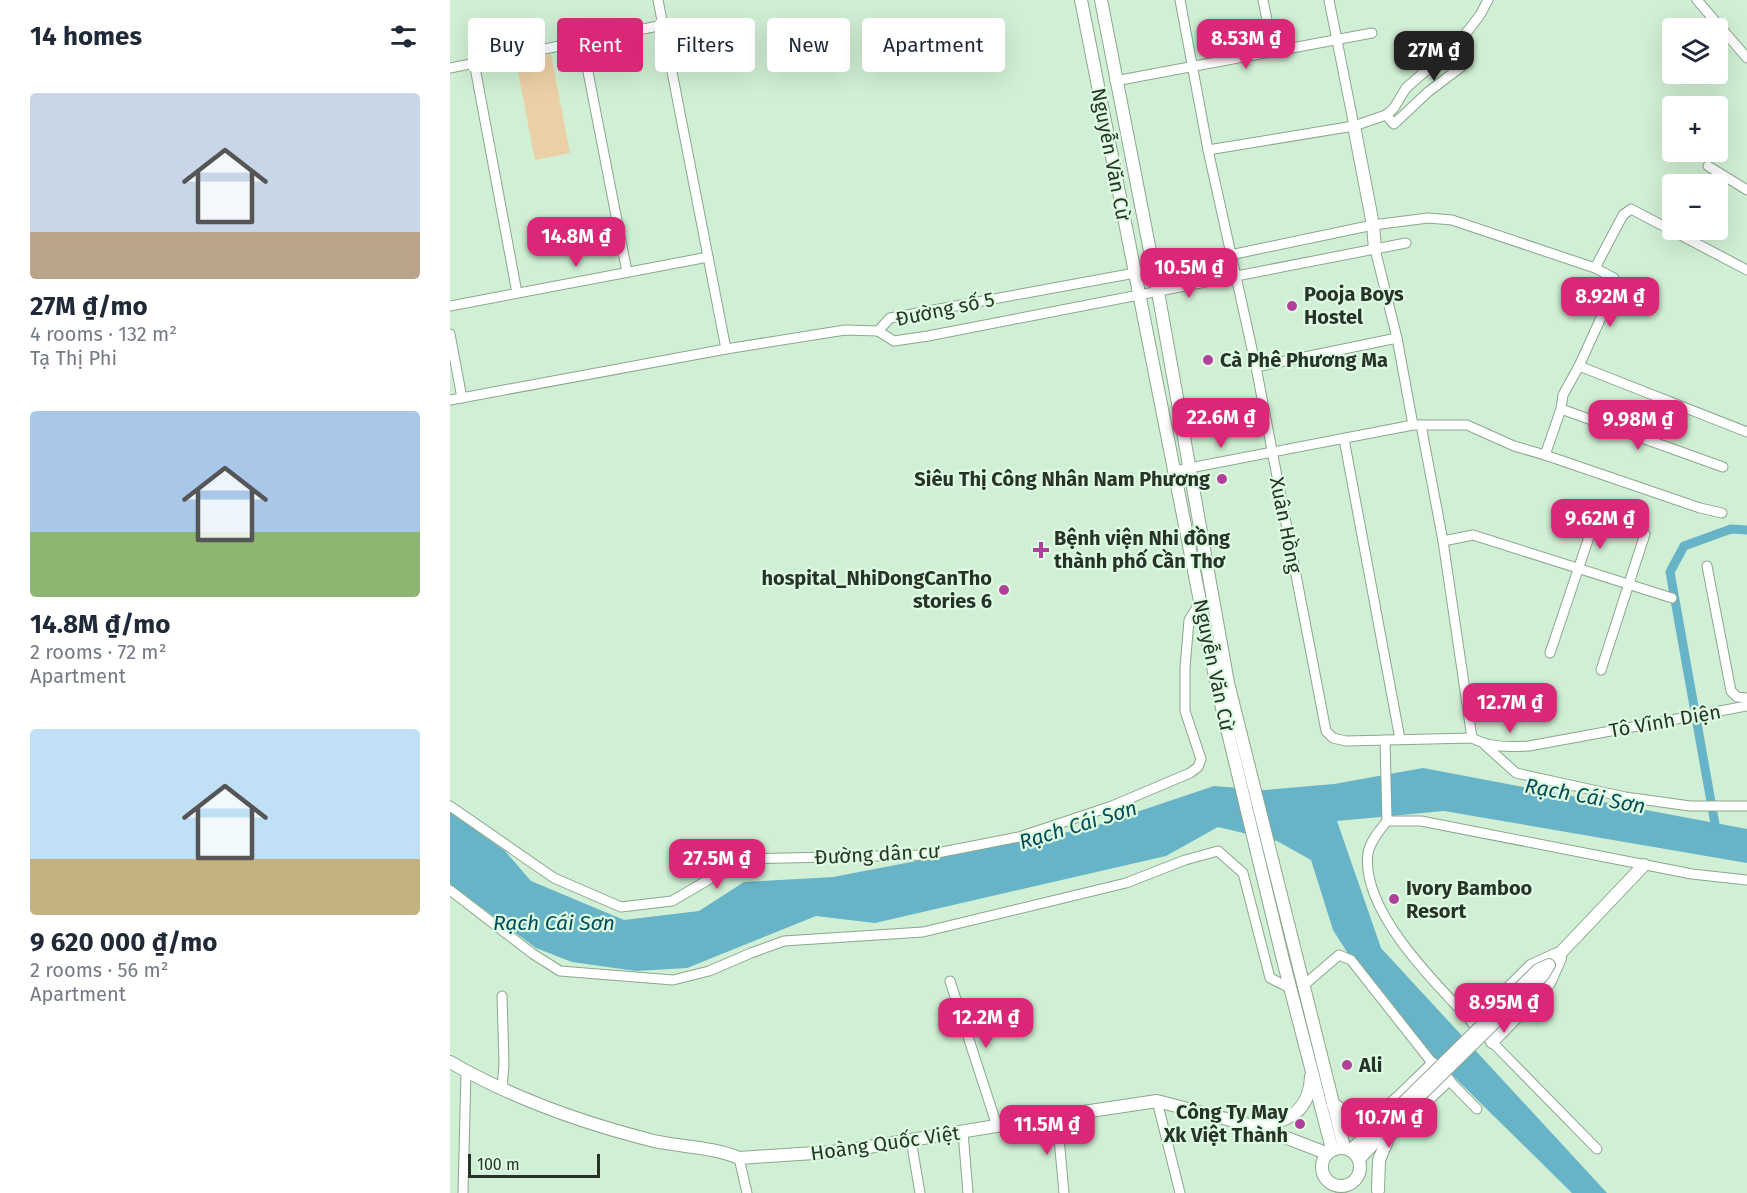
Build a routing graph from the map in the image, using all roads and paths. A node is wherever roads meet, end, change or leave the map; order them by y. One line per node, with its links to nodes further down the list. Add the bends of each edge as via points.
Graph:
1 (658, 0): 9 (street)
2 (1081, 0): 22 (main road, Nguyễn Văn Cừ)
3 (1101, 0): 21 (main road, Nguyễn Văn Cừ)
4 (1180, 0): 15 (street, Xuân Hồng)
5 (1263, 0): 12 (street)
6 (1329, 0): 11 (street)
7 (1488, 0): 23 (street, via 1460,41 1406,88)
8 (1697, 0): 13 (street)
9 (662, 18)
10 (1372, 33): 11 (street)
11 (1336, 39): 12 (street); 24 (street)
12 (1273, 51): 15 (street)
13 (1747, 58)
14 (468, 64): 17 (street)
15 (1192, 66): 21 (street); 25 (street, Xuân Hồng)
16 (1461, 67): 23 (street, via 1394,124)
17 (450, 68)
18 (476, 72): 40 (street)
19 (588, 72): 36 (street)
20 (672, 72): 32 (street)
21 (1115, 81): 22 (main road); 35 (main road, Nguyễn Văn Cừ)
22 (1096, 85): 37 (main road, Nguyễn Văn Cừ)
23 (1386, 115): 24 (street)
24 (1354, 126): 25 (street); 28 (main road)
25 (1208, 150): 31 (street, Xuân Hồng)
26 (1708, 166): 27 (street)
27 (1747, 190)
28 (1373, 225): 30 (main road); 31 (street, Đường số 5); 33 (street, Đường số 5, via 1416,218 1452,220)
29 (1406, 243): 30 (street, Đường số 5)
30 (1375, 249): 38 (street, Đường số 5); 45 (street)
31 (1230, 255): 35 (street, Đường số 5); 38 (street, Xuân Hồng)
32 (708, 257): 36 (street); 46 (street)
33 (1595, 268): 34 (street, via 1623,215 1631,209); 47 (street, via 1614,278 1615,286)
34 (1747, 270)
35 (1154, 271): 37 (street, Đường số 5); 39 (main road, Nguyễn Văn Cừ)
36 (627, 272): 40 (street)
37 (1135, 273): 41 (main road, Nguyễn Văn Cừ); 43 (street, Đường số 5, via 890,318)
38 (1234, 275): 39 (street, Đường số 5); 48 (street, Xuân Hồng)
39 (1158, 292): 41 (street, Đường số 5); 58 (main road, Nguyễn Văn Cừ)
40 (517, 293): 42 (street)
41 (1139, 295): 43 (street, Đường số 5, via 894,341); 59 (main road, Nguyễn Văn Cừ)
42 (450, 306)
43 (878, 331): 46 (street, via 845,330)
44 (450, 334): 49 (street)
45 (1397, 338): 48 (street); 52 (street)
46 (726, 349): 49 (street)
47 (1579, 366): 51 (street, via 1563,395); 53 (street)
48 (1256, 367): 55 (street, Xuân Hồng)
49 (462, 398): 50 (street)
50 (450, 400)
51 (1561, 409): 56 (street); 57 (street)
52 (1417, 425): 54 (street); 56 (street, via 1467,425); 63 (street)
53 (1747, 432)
54 (1344, 439): 55 (street); 76 (street)
55 (1272, 453): 58 (street); 74 (street, Xuân Hồng, via 1326,731)
56 (1545, 456): 60 (street)
57 (1723, 467)
58 (1188, 468): 59 (street); 71 (main road, Nguyễn Văn Cừ)
59 (1174, 471): 68 (main road, Nguyễn Văn Cừ)
60 (1722, 513)
61 (1593, 525): 65 (street)
62 (1645, 534): 66 (street)
63 (1443, 541): 65 (street, via 1473,535); 75 (street)
64 (1707, 566): 72 (street, via 1731,691 1737,697)
65 (1580, 568): 66 (street); 69 (street)
66 (1628, 584): 67 (street); 70 (street)
67 (1671, 598)
68 (1200, 602): 71 (main road, Nguyễn Văn Cừ); 79 (street, Đường dân cư, via 1189,620 1185,668 1185,711 1201,759 1198,767 1112,806 1019,837 927,855 744,859 672,901 621,907 554,878)
69 (1550, 653)
70 (1601, 670)
71 (1222, 685): 87 (main road, Nguyễn Văn Cừ); 88 (main road, Nguyễn Văn Cừ)
72 (1747, 698)
73 (1747, 706): 78 (street, Tô Vĩnh Diện, via 1529,746)
74 (1333, 738): 77 (street, Tô Vĩnh Diện)
75 (1472, 738): 76 (street, Tô Vĩnh Diện); 78 (street, Tô Vĩnh Diện)
76 (1400, 739): 77 (street, Tô Vĩnh Diện)
77 (1385, 740): 81 (street)
78 (1485, 745): 80 (street, via 1516,772 1625,797 1692,806)
79 (450, 806)
80 (1747, 806)
81 (1387, 821): 82 (street, via 1421,821); 90 (street, via 1368,852 1369,877 1380,905 1415,962)
82 (1644, 865): 83 (street); 85 (main road)
83 (1747, 880)
84 (450, 890): 88 (street, via 514,941 560,971 673,980 709,971 784,941 923,932 1126,883 1218,850 1242,873 1270,978)
85 (1563, 951): 90 (main road, via 1531,966); 91 (main road, via 1549,983); 108 (main road, bridge, via 1538,970)
86 (950, 981): 103 (street)
87 (1304, 985): 93 (street, via 1339,955 1351,960); 99 (main road, Nguyễn Văn Cừ)
88 (1290, 988): 95 (main road, Nguyễn Văn Cừ)
89 (502, 996): 97 (street)
90 (1474, 1023): 91 (street)
91 (1492, 1042): 106 (street)
92 (450, 1062): 94 (main road, Hoàng Quốc Việt)
93 (1433, 1064): 96 (street); 99 (main road, via 1379,1114 1366,1118 1351,1115)
94 (466, 1071): 97 (main road, Hoàng Quốc Việt); 110 (street)
95 (1312, 1072): 102 (main road, via 1304,1104 1291,1117 1274,1124); 108 (main road, Nguyễn Văn Cừ)
96 (1448, 1080): 100 (street); 109 (main road, via 1389,1136 1379,1160)
97 (502, 1090): 107 (main road, Hoàng Quốc Việt, via 596,1125 657,1141 723,1151)
98 (1157, 1101): 101 (main road, Hoàng Quốc Việt); 102 (main road, Hoàng Quốc Việt); 115 (street)
99 (1333, 1104): 108 (main road, Nguyễn Văn Cừ)
100 (1477, 1109)
101 (1057, 1116): 103 (main road, Hoàng Quốc Việt); 114 (street)
102 (1248, 1125): 108 (main road, Hoàng Quốc Việt)
103 (997, 1126): 104 (main road, Hoàng Quốc Việt)
104 (963, 1132): 105 (main road, Hoàng Quốc Việt); 113 (street)
105 (911, 1140): 107 (main road, Hoàng Quốc Việt, via 844,1151); 112 (street)
106 (1597, 1149)
107 (739, 1158): 111 (street)
108 (1346, 1168): 109 (main road, Hoàng Quốc Việt)
109 (1379, 1192)
110 (463, 1193)
111 (747, 1193)
112 (920, 1193)
113 (968, 1193)
114 (1064, 1193)
115 (1180, 1193)

